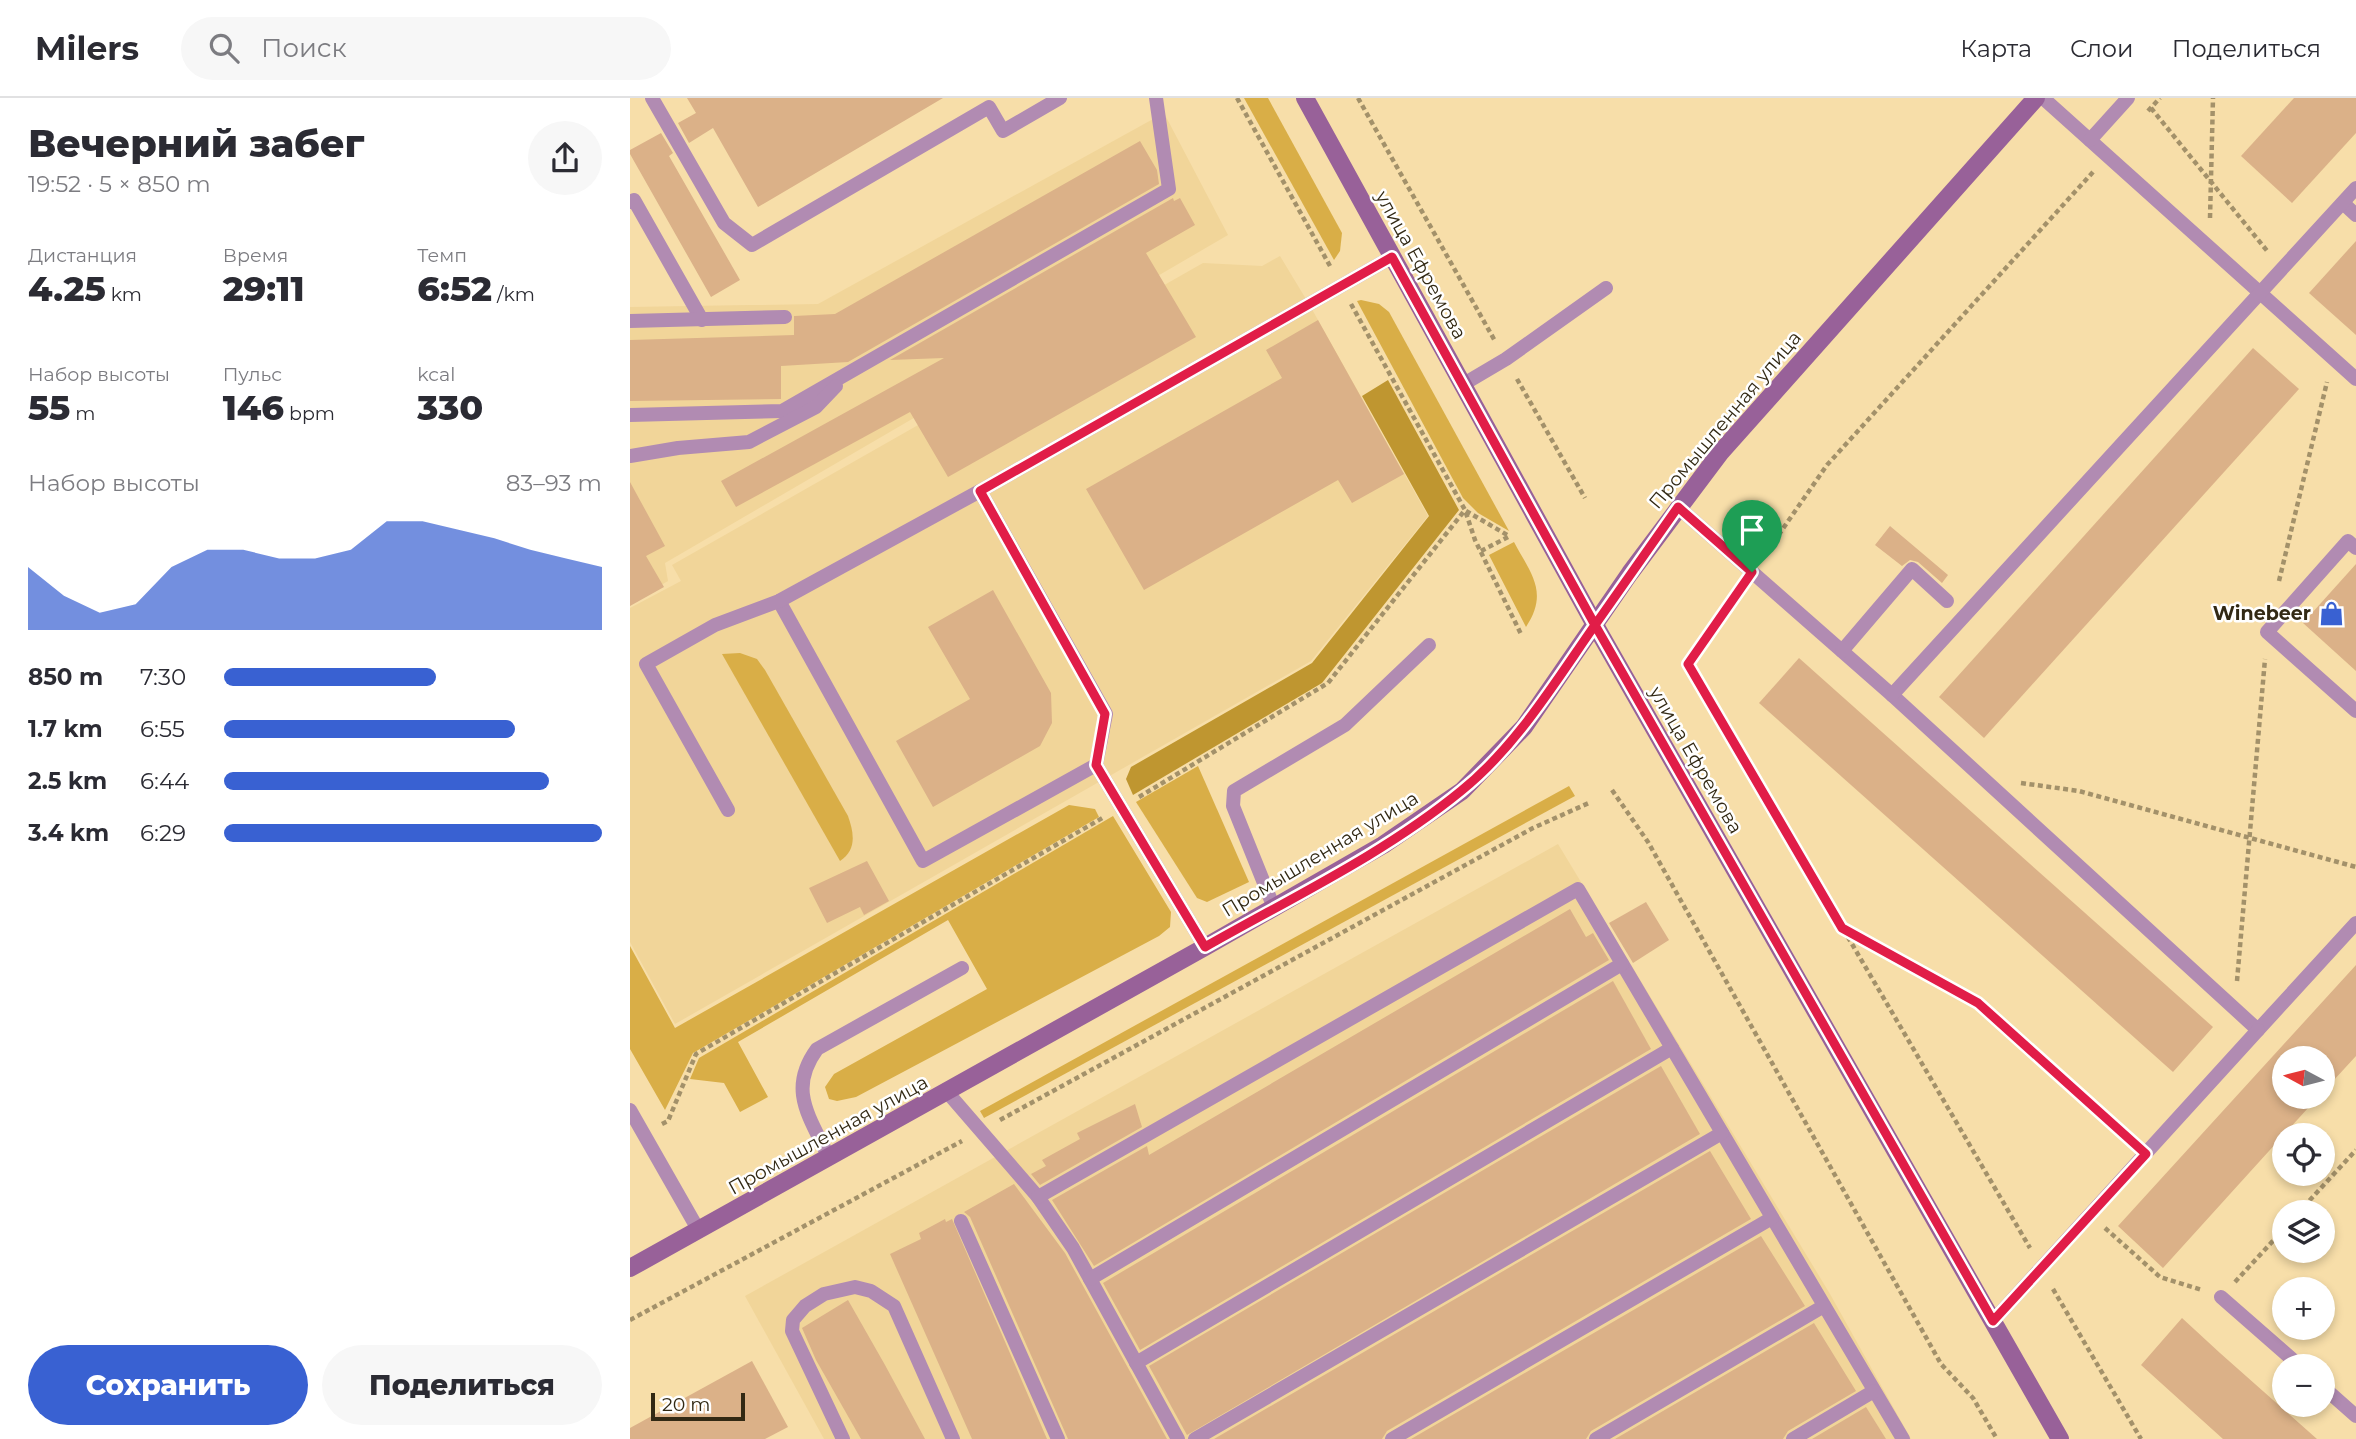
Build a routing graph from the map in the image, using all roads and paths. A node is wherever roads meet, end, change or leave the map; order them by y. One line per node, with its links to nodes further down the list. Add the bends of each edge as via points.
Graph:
1 (652, 98): 11 (lane, via 724,223 752,245)
2 (1060, 98): 11 (lane, via 1003,131)
3 (1156, 98): 31 (lane, via 1169,189)
4 (1305, 98): 22 (street, улица Ефремова)
5 (1358, 98): 30 (path)
6 (2036, 98): 40 (street, Промышленная улица, via 1765,401)
7 (2043, 98): 14 (lane)
8 (2128, 98): 14 (lane)
9 (2160, 98): 12 (path)
10 (2213, 98): 16 (path)
11 (986, 103)
12 (2151, 108): 13 (path); 16 (path)
13 (2143, 118)
14 (2090, 140): 15 (lane)
15 (2108, 156): 21 (lane); 44 (path, via 1827,465)
16 (2211, 182): 21 (path); 23 (path)
17 (2356, 188): 19 (lane)
18 (630, 202): 27 (lane, via 634,200)
19 (2343, 203): 20 (lane); 23 (lane)
20 (2356, 215)
21 (2209, 247): 25 (lane)
22 (1392, 257): 33 (street, улица Ефремова); 38 (lane)
23 (2281, 269): 25 (lane)
24 (1606, 288): 30 (lane)
25 (2260, 292): 29 (lane); 52 (lane)
26 (785, 317): 27 (lane)
27 (702, 320): 28 (lane)
28 (630, 321)
29 (2333, 358): 32 (lane); 48 (path)
30 (1506, 359): 33 (lane); 39 (path)
31 (846, 375): 34 (lane, via 782,411); 35 (lane, via 816,407 749,442)
32 (2356, 379)
33 (1462, 385): 47 (street, улица Ефремова)
34 (630, 415)
35 (647, 453): 36 (lane); 37 (lane)
36 (630, 456)
37 (630, 466)
38 (980, 491): 45 (lane); 54 (lane, via 1105,714)
39 (1585, 498)
40 (1678, 507): 44 (lane); 47 (street, Промышленная улица)
41 (1465, 510): 43 (path); 43 (path, via 1509,536); 58 (path, via 1328,683)
42 (2356, 548): 48 (lane, via 2348,541)
43 (1480, 551): 49 (path)
44 (1752, 572): 51 (lane); 64 (path, via 1688,664)
45 (779, 601): 54 (lane, via 923,862); 59 (lane, via 715,625 646,664)
46 (1947, 601): 51 (lane, via 1912,569)
47 (1595, 625): 62 (street, Промышленная улица, via 1524,727 1462,791 1383,845); 92 (street, улица Ефремова)
48 (2267, 632): 53 (lane); 60 (path)
49 (1521, 634)
50 (1429, 645): 62 (lane, via 1345,725 1234,791 1233,806)
51 (1842, 651): 52 (lane)
52 (1892, 695): 55 (lane)
53 (2356, 711)
54 (1096, 765): 58 (lane)
55 (1982, 777): 60 (path, via 2078,791); 68 (lane)
56 (1612, 790): 107 (path, via 1648,842 1941,1364 1973,1398)
57 (1591, 802): 73 (path, via 1533,828)
58 (1121, 807): 65 (lane); 74 (path, via 696,1055 668,1121)
59 (728, 810)
60 (2249, 837): 61 (path); 68 (path)
61 (2356, 867)
62 (1274, 908): 65 (street, Промышленная улица)
63 (2356, 923): 69 (lane)
64 (1842, 928): 77 (path, via 1978,1003); 87 (path)
65 (1205, 947): 71 (street, Промышленная улица)
66 (1622, 964): 70 (lane); 79 (lane, via 1578,889); 88 (lane)
67 (962, 968): 78 (lane, via 817,1049 805,1066 800,1088)
68 (2235, 1008): 69 (lane)
69 (2259, 1030): 77 (lane)
70 (1672, 1048): 75 (lane); 94 (lane)
71 (948, 1093): 73 (lane); 78 (street, Промышленная улица)
72 (630, 1110): 74 (lane)
73 (981, 1130): 79 (lane); 91 (path)
74 (643, 1133): 84 (lane)
75 (1722, 1133): 81 (lane); 102 (lane)
76 (2356, 1150): 80 (path)
77 (2146, 1154): 87 (lane)
78 (829, 1158): 84 (street, Промышленная улица)
79 (1038, 1197): 88 (lane)
80 (2310, 1200)
81 (1772, 1218): 90 (lane); 103 (lane)
82 (961, 1221): 100 (lane)
83 (2097, 1221): 89 (path, via 2160,1277)
84 (699, 1231): 86 (street, Промышленная улица)
85 (2272, 1242): 89 (path)
86 (630, 1268)
87 (2041, 1268): 92 (lane); 109 (path)
88 (1090, 1279): 94 (lane)
89 (2221, 1297): 93 (lane)
90 (1824, 1306): 95 (lane); 104 (lane)
91 (630, 1320)
92 (1993, 1321): 108 (street, улица Ефремова)
93 (2286, 1354)
94 (1136, 1363): 101 (lane)
95 (1874, 1391): 105 (lane); 106 (lane)
96 (2335, 1397): 97 (lane)
97 (2356, 1416)
98 (843, 1439): 99 (lane, via 792,1331 793,1320 804,1306 824,1294 855,1287 894,1306)
99 (953, 1439)
100 (1058, 1439)
101 (1178, 1439)
102 (1195, 1439)
103 (1392, 1439)
104 (1596, 1439)
105 (1793, 1439)
106 (1903, 1439)
107 (1997, 1439)
108 (2060, 1439)
109 (2141, 1439)

